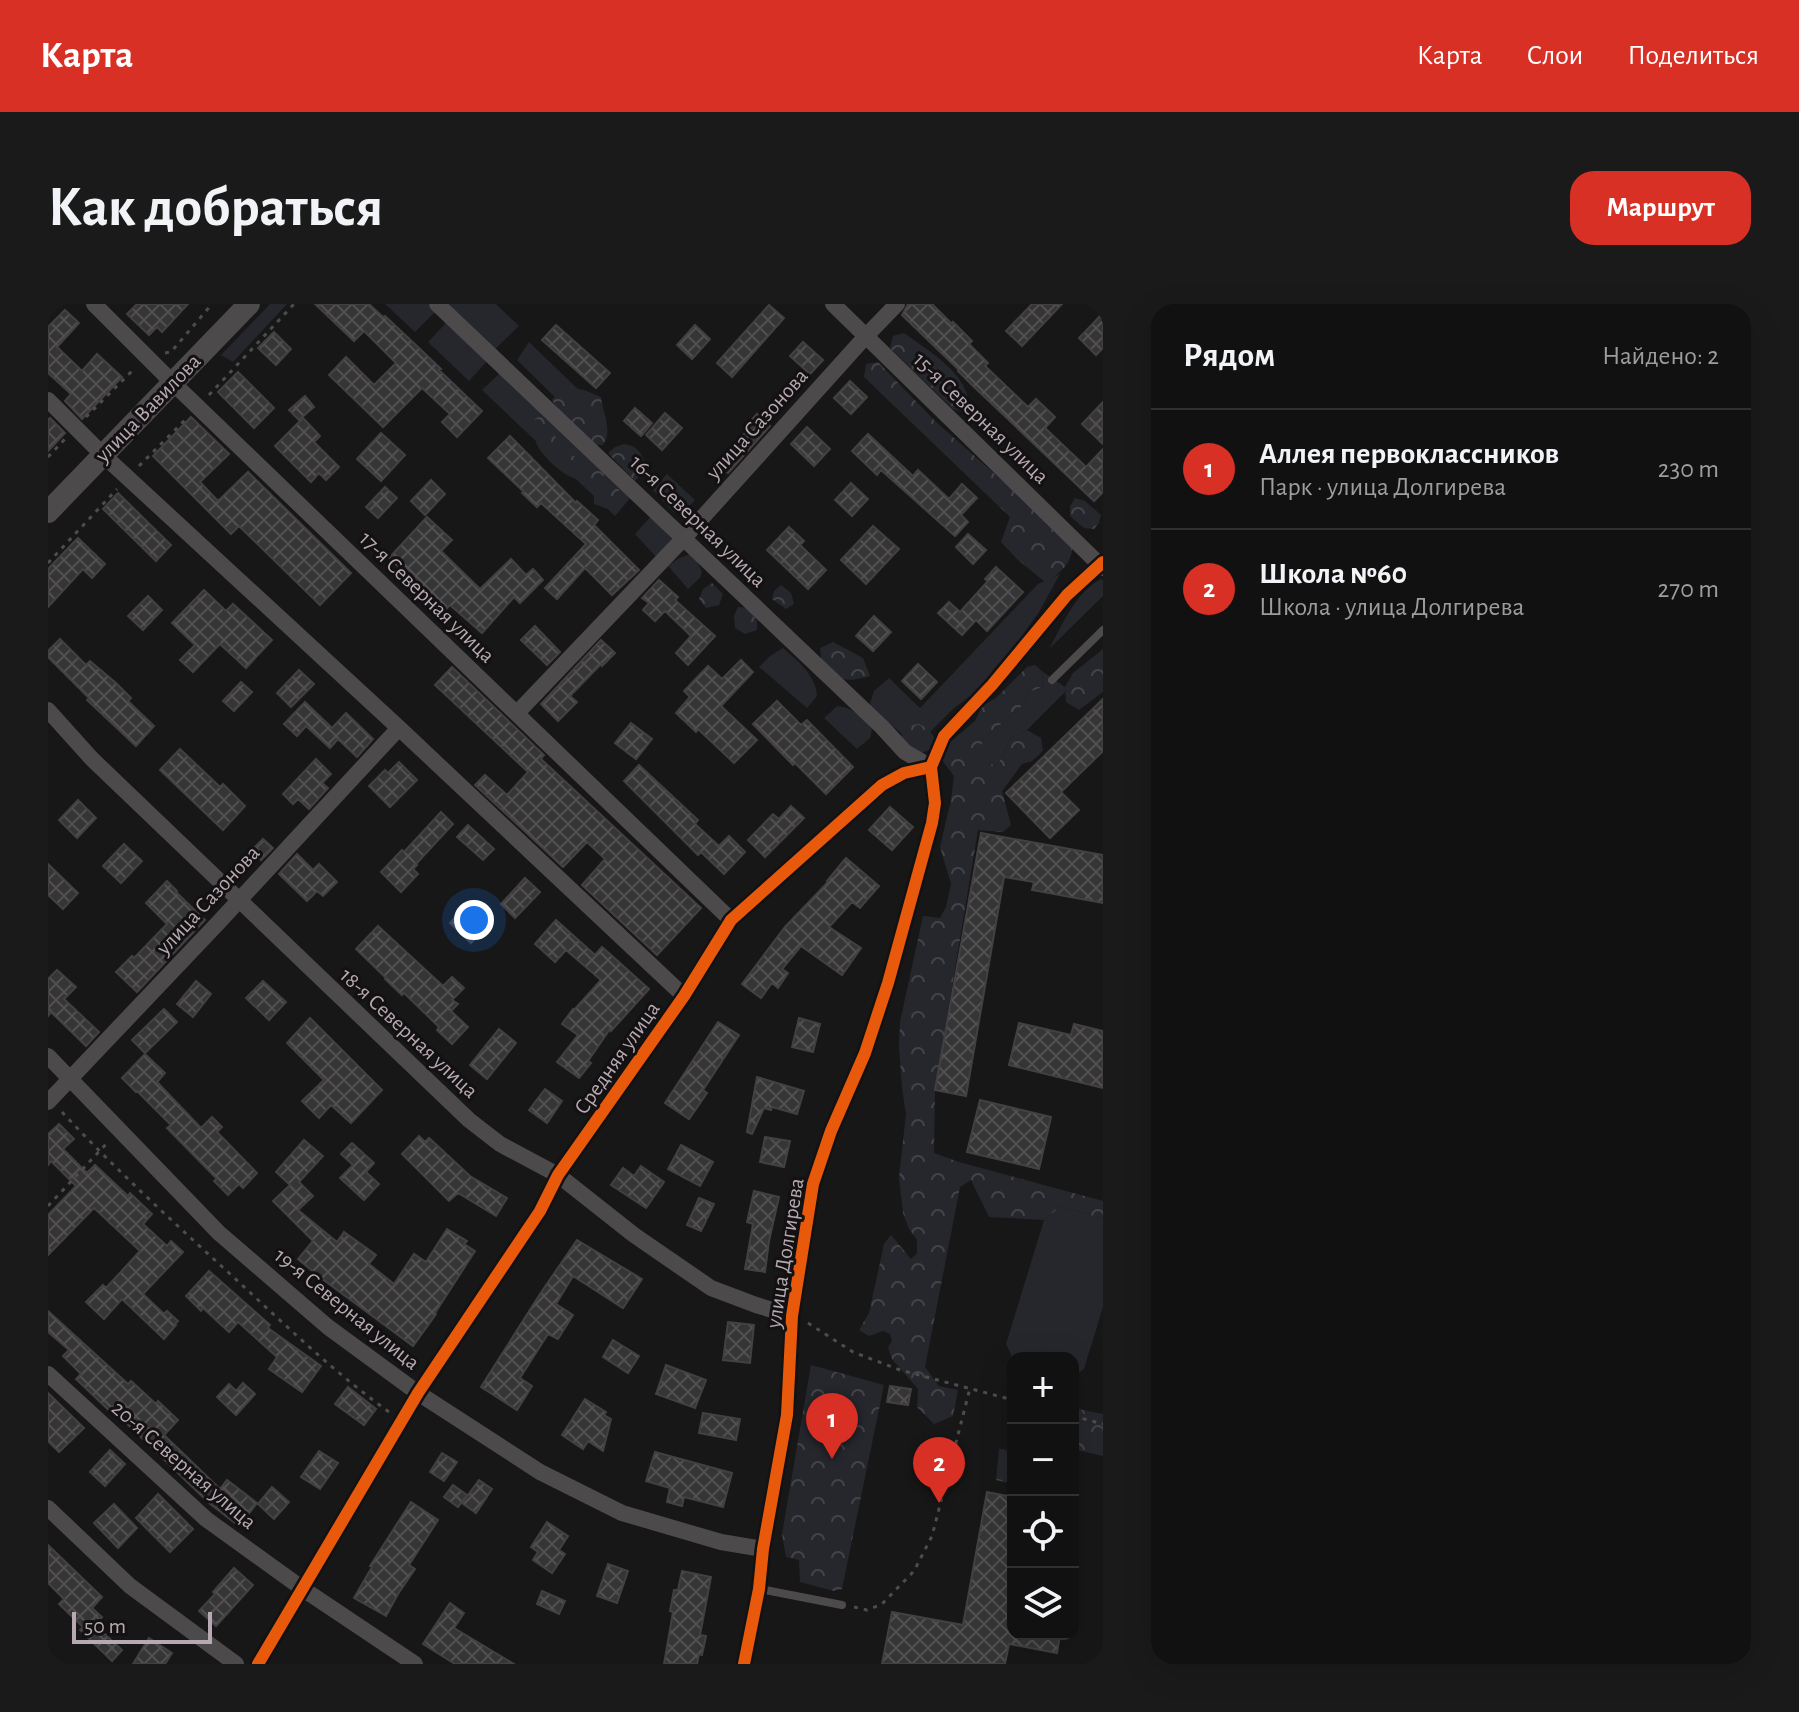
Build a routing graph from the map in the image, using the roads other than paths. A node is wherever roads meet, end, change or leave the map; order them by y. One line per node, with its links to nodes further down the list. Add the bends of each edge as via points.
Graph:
1 (94, 304): 7 (street, 17-я Северная улица)
2 (249, 304): 7 (street, улица Вавилова)
3 (437, 304): 11 (street, 16-я Северная улица)
4 (833, 304): 6 (street, 15-я Северная улица)
5 (897, 304): 6 (street, улица Сазонова)
6 (866, 336): 11 (street, улица Сазонова); 12 (street, 15-я Северная улица)
7 (173, 383): 9 (street, улица Вавилова); 16 (street, 17-я Северная улица)
8 (48, 400): 9 (street)
9 (102, 454): 10 (street, улица Вавилова); 17 (street)
10 (48, 512)
11 (684, 538): 16 (street, улица Сазонова); 18 (street, 16-я Северная улица, via 905,752)
12 (1102, 564): 18 (street, via 1067,595 944,736)
13 (1103, 630): 14 (lane)
14 (1052, 680)
15 (48, 710): 19 (street, 18-я Северная улица)
16 (517, 713): 20 (street, 17-я Северная улица)
17 (399, 728): 19 (street, улица Сазонова); 21 (street)
18 (931, 767): 20 (street, Средняя улица, via 882,785); 26 (street, улица Долгирева, via 932,823 865,1053 813,1184)
19 (237, 900): 23 (street, улица Сазонова); 25 (street, 18-я Северная улица, via 469,1120 500,1144)
20 (731, 920): 21 (street, Средняя улица)
21 (684, 996): 25 (street, Средняя улица)
22 (48, 1056): 23 (street, 19-я Северная улица)
23 (71, 1078): 24 (street, улица Сазонова); 28 (street, 19-я Северная улица, via 219,1233 328,1327)
24 (49, 1101)
25 (558, 1175): 26 (street, 18-я Северная улица, via 711,1288); 28 (street, Средняя улица, via 540,1211)
26 (792, 1316): 30 (street, улица Долгирева, via 787,1415)
27 (48, 1374): 31 (street, 20-я Северная улица, via 206,1519)
28 (418, 1393): 30 (street, 19-я Северная улица, via 540,1472 622,1513); 31 (street, Средняя улица)
29 (48, 1508): 34 (street, via 130,1586)
30 (763, 1549): 32 (street, улица Долгирева)
31 (303, 1589): 35 (street, Средняя улица); 36 (street, 20-я Северная улица)
32 (759, 1589): 33 (lane); 37 (street, улица Долгирева)
33 (842, 1605)
34 (236, 1664)
35 (258, 1664)
36 (415, 1664)
37 (744, 1664)

